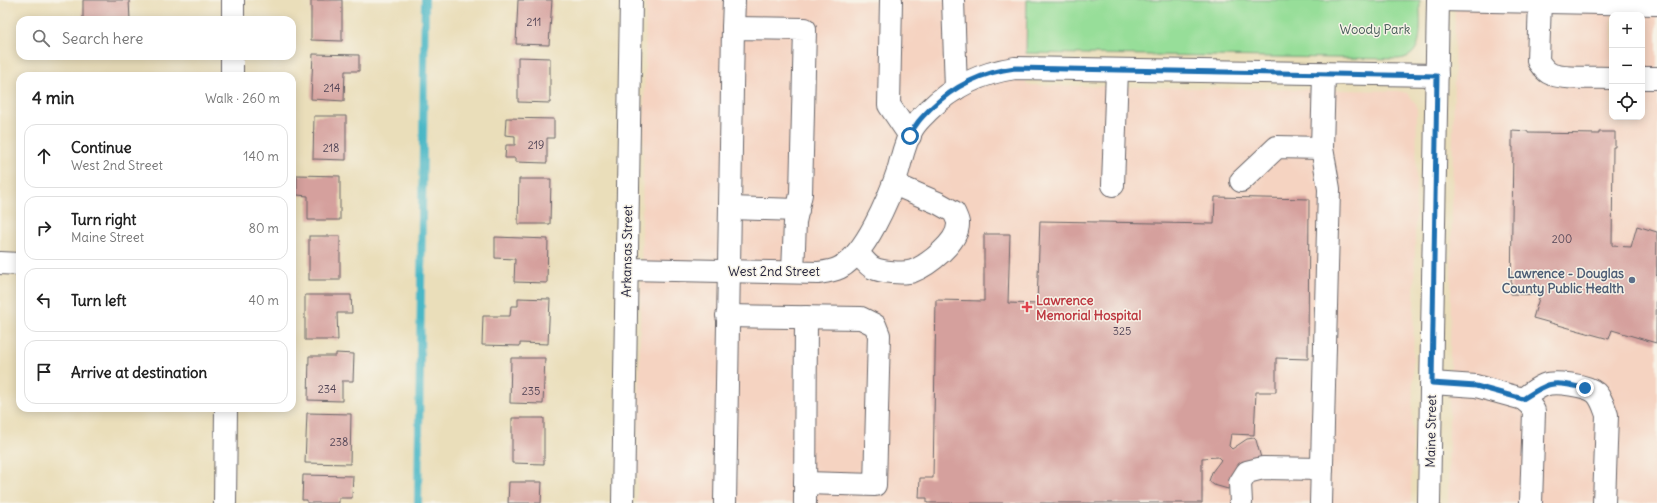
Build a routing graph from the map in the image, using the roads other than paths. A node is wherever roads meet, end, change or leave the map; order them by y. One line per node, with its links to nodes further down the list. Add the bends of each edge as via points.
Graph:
1 (233, 0): 9 (street)
2 (631, 0): 30 (street, Arkansas Street)
3 (734, 0): 10 (street)
4 (891, 0): 20 (street, via 889,105)
5 (953, 0): 19 (street)
6 (1438, 0): 7 (street); 15 (street, Maine Street)
7 (1540, 1): 8 (street); 16 (street, via 1538,61 1543,68 1559,77)
8 (1657, 4)
9 (233, 16)
10 (733, 28): 25 (street); 26 (street, via 804,29 801,194)
11 (232, 60): 13 (street)
12 (1117, 70): 14 (street, West 2nd Street); 19 (street, West 2nd Street, via 996,70 968,81); 24 (street)
13 (232, 72)
14 (1324, 74): 15 (street, West 2nd Street); 21 (street)
15 (1437, 76): 35 (street, Maine Street)
16 (1609, 78)
17 (1645, 78): 18 (street)
18 (1657, 78)
19 (956, 89): 20 (street, West 2nd Street, via 949,92 923,116)
20 (910, 136): 23 (street, West 2nd Street)
21 (1322, 148): 22 (street, via 1277,147); 38 (street, via 1329,189)
22 (1241, 181)
23 (894, 184): 27 (street, West 2nd Street, via 883,209); 27 (street, via 954,212 958,224 954,238 930,262 912,271 892,272 872,268)
24 (1113, 185)
25 (730, 208): 26 (street); 31 (street)
26 (798, 210): 32 (street, via 795,222)
27 (857, 253): 32 (street, West 2nd Street, via 838,269 818,273)
28 (0, 263): 29 (street)
29 (16, 264)
30 (627, 269): 31 (street, West 2nd Street); 41 (street, Arkansas Street)
31 (728, 271): 32 (street, West 2nd Street); 33 (street)
32 (793, 272)
33 (727, 316): 34 (street); 42 (street)
34 (806, 317): 39 (street); 39 (street, via 861,318 875,325 879,335 875,485)
35 (1432, 383): 36 (street, via 1476,386); 45 (street, Maine Street)
36 (1523, 399): 46 (street, via 1534,411); 47 (street, via 1544,386 1555,383 1585,388 1595,392 1600,398 1606,415)
37 (226, 412): 40 (street)
38 (1322, 469): 43 (street, via 1264,468 1247,472 1240,483); 44 (street)
39 (805, 493)
40 (225, 503)
41 (623, 503)
42 (724, 503)
43 (1241, 503)
44 (1321, 503)
45 (1430, 503)
46 (1531, 503)
47 (1604, 503)

